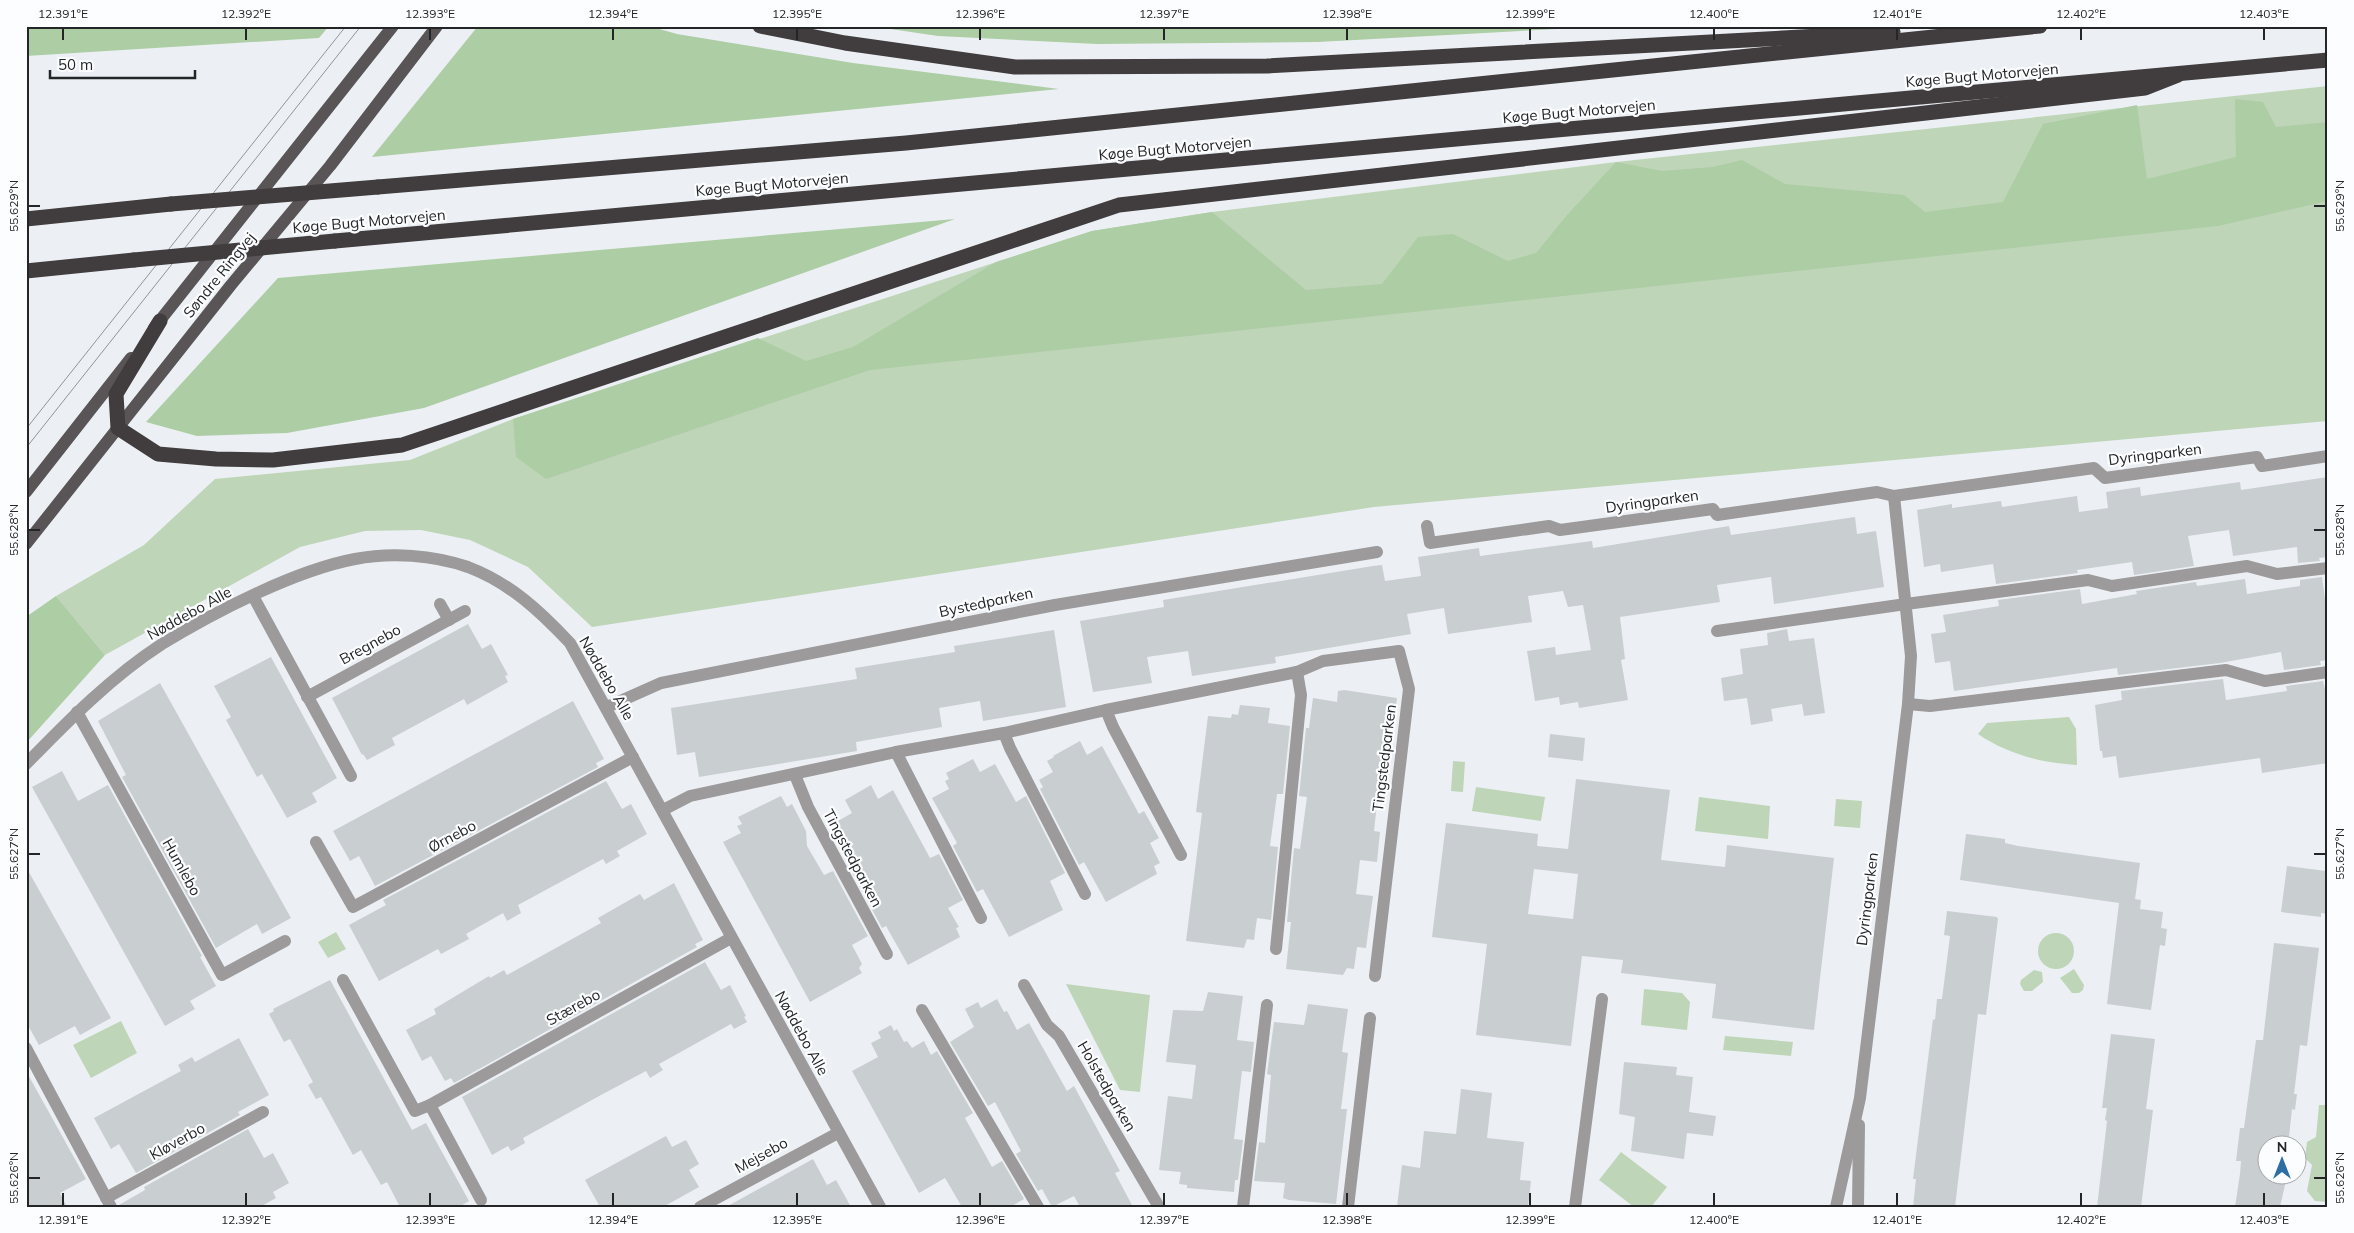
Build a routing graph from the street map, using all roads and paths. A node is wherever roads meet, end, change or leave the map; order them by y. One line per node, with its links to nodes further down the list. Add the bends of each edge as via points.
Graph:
1 (393, 26): 10 (main road, Søndre Ringvej)
2 (437, 26): 11 (main road, Søndre Ringvej, via 330,166)
3 (760, 26): 4 (highway, via 845,43 1025,67 1267,66)
4 (1997, 26)
5 (2040, 26): 8 (highway, Køge Bugt Motorvejen, bridge, via 906,143)
6 (2328, 60): 7 (highway, Køge Bugt Motorvejen)
7 (2178, 75): 9 (highway, Køge Bugt Motorvejen, bridge); 11 (highway, via 2145,88 1119,205 402,445 273,460 216,459 158,454)
8 (26, 219)
9 (26, 271)
10 (160, 320): 11 (highway, via 116,394); 13 (main road, Søndre Ringvej)
11 (118, 428): 16 (main road, Søndre Ringvej)
12 (2328, 456): 14 (street, Dyringparken, via 2262,466 2257,457 2105,478 2094,468)
13 (26, 492)
14 (1894, 496): 15 (street, Dyringparken, via 1877,492 1717,515 1713,509 1560,530 1549,526 1430,543); 21 (street, Dyringparken)
15 (1427, 526)
16 (26, 544)
17 (1377, 552): 29 (street, Bystedparken, via 1055,605 661,683)
18 (2328, 568): 21 (street, via 2277,574 2247,566 2112,586 2088,580)
19 (254, 596): 27 (street); 29 (street, Nøddebo Alle, via 316,570 356,559 427,557 467,567 505,585 536,608 570,643); 31 (street, Nøddebo Alle, via 161,645)
20 (440, 604): 23 (street)
21 (1906, 604): 24 (street); 28 (street, Dyringparken, via 1911,656)
22 (465, 611): 23 (street, Bregnebo)
23 (449, 620): 27 (street, Bregnebo)
24 (1717, 631)
25 (1297, 672): 30 (street, Tingstedparken); 45 (street, via 1301,695); 47 (street, Tingstedparken, via 1323,661 1399,650 1410,689)
26 (2328, 672): 28 (street, via 2265,681 2226,670 1930,706)
27 (307, 697): 37 (street)
28 (1908, 704): 55 (street, Dyringparken)
29 (607, 707): 34 (street, Nøddebo Alle)
30 (1106, 710): 32 (street, Tingstedparken); 40 (street)
31 (77, 712): 35 (street, Nøddebo Alle); 44 (street, Humlebo, via 222,975)
32 (1004, 733): 33 (street, Tingstedparken); 41 (street)
33 (896, 752): 36 (street, Tingstedparken); 42 (street)
34 (633, 757): 38 (street, Nøddebo Alle); 39 (street, Ørnebo, via 353,907)
35 (26, 764)
36 (795, 775): 38 (street, Tingstedparken, via 690,796); 46 (street, Tingstedparken, via 808,807)
37 (351, 776)
38 (663, 810): 43 (street, Nøddebo Alle)
39 (316, 842)
40 (1181, 855)
41 (1085, 894)
42 (981, 918)
43 (731, 938): 56 (street, Stærebo); 58 (street, Nøddebo Alle)
44 (285, 941)
45 (1276, 949)
46 (887, 954)
47 (1375, 976)
48 (343, 980): 56 (street, via 415,1110)
49 (1024, 985): 64 (street, Holstedparken, via 1047,1025 1059,1036)
50 (1602, 999): 67 (street)
51 (1267, 1004): 65 (street)
52 (922, 1010): 63 (street)
53 (1370, 1018): 66 (street)
54 (26, 1048): 60 (street, Kløverbo)
55 (1860, 1098): 68 (street, Dyringparken); 69 (street, Dyringparken)
56 (430, 1105): 59 (street)
57 (263, 1112): 60 (street, Kløverbo)
58 (838, 1133): 61 (street, Mejsebo); 62 (street, Nøddebo Alle)
59 (481, 1200)
60 (108, 1202)
61 (700, 1207)
62 (880, 1207)
63 (1038, 1207)
64 (1159, 1207)
65 (1243, 1207)
66 (1348, 1207)
67 (1575, 1207)
68 (1836, 1207)
69 (1858, 1207)

